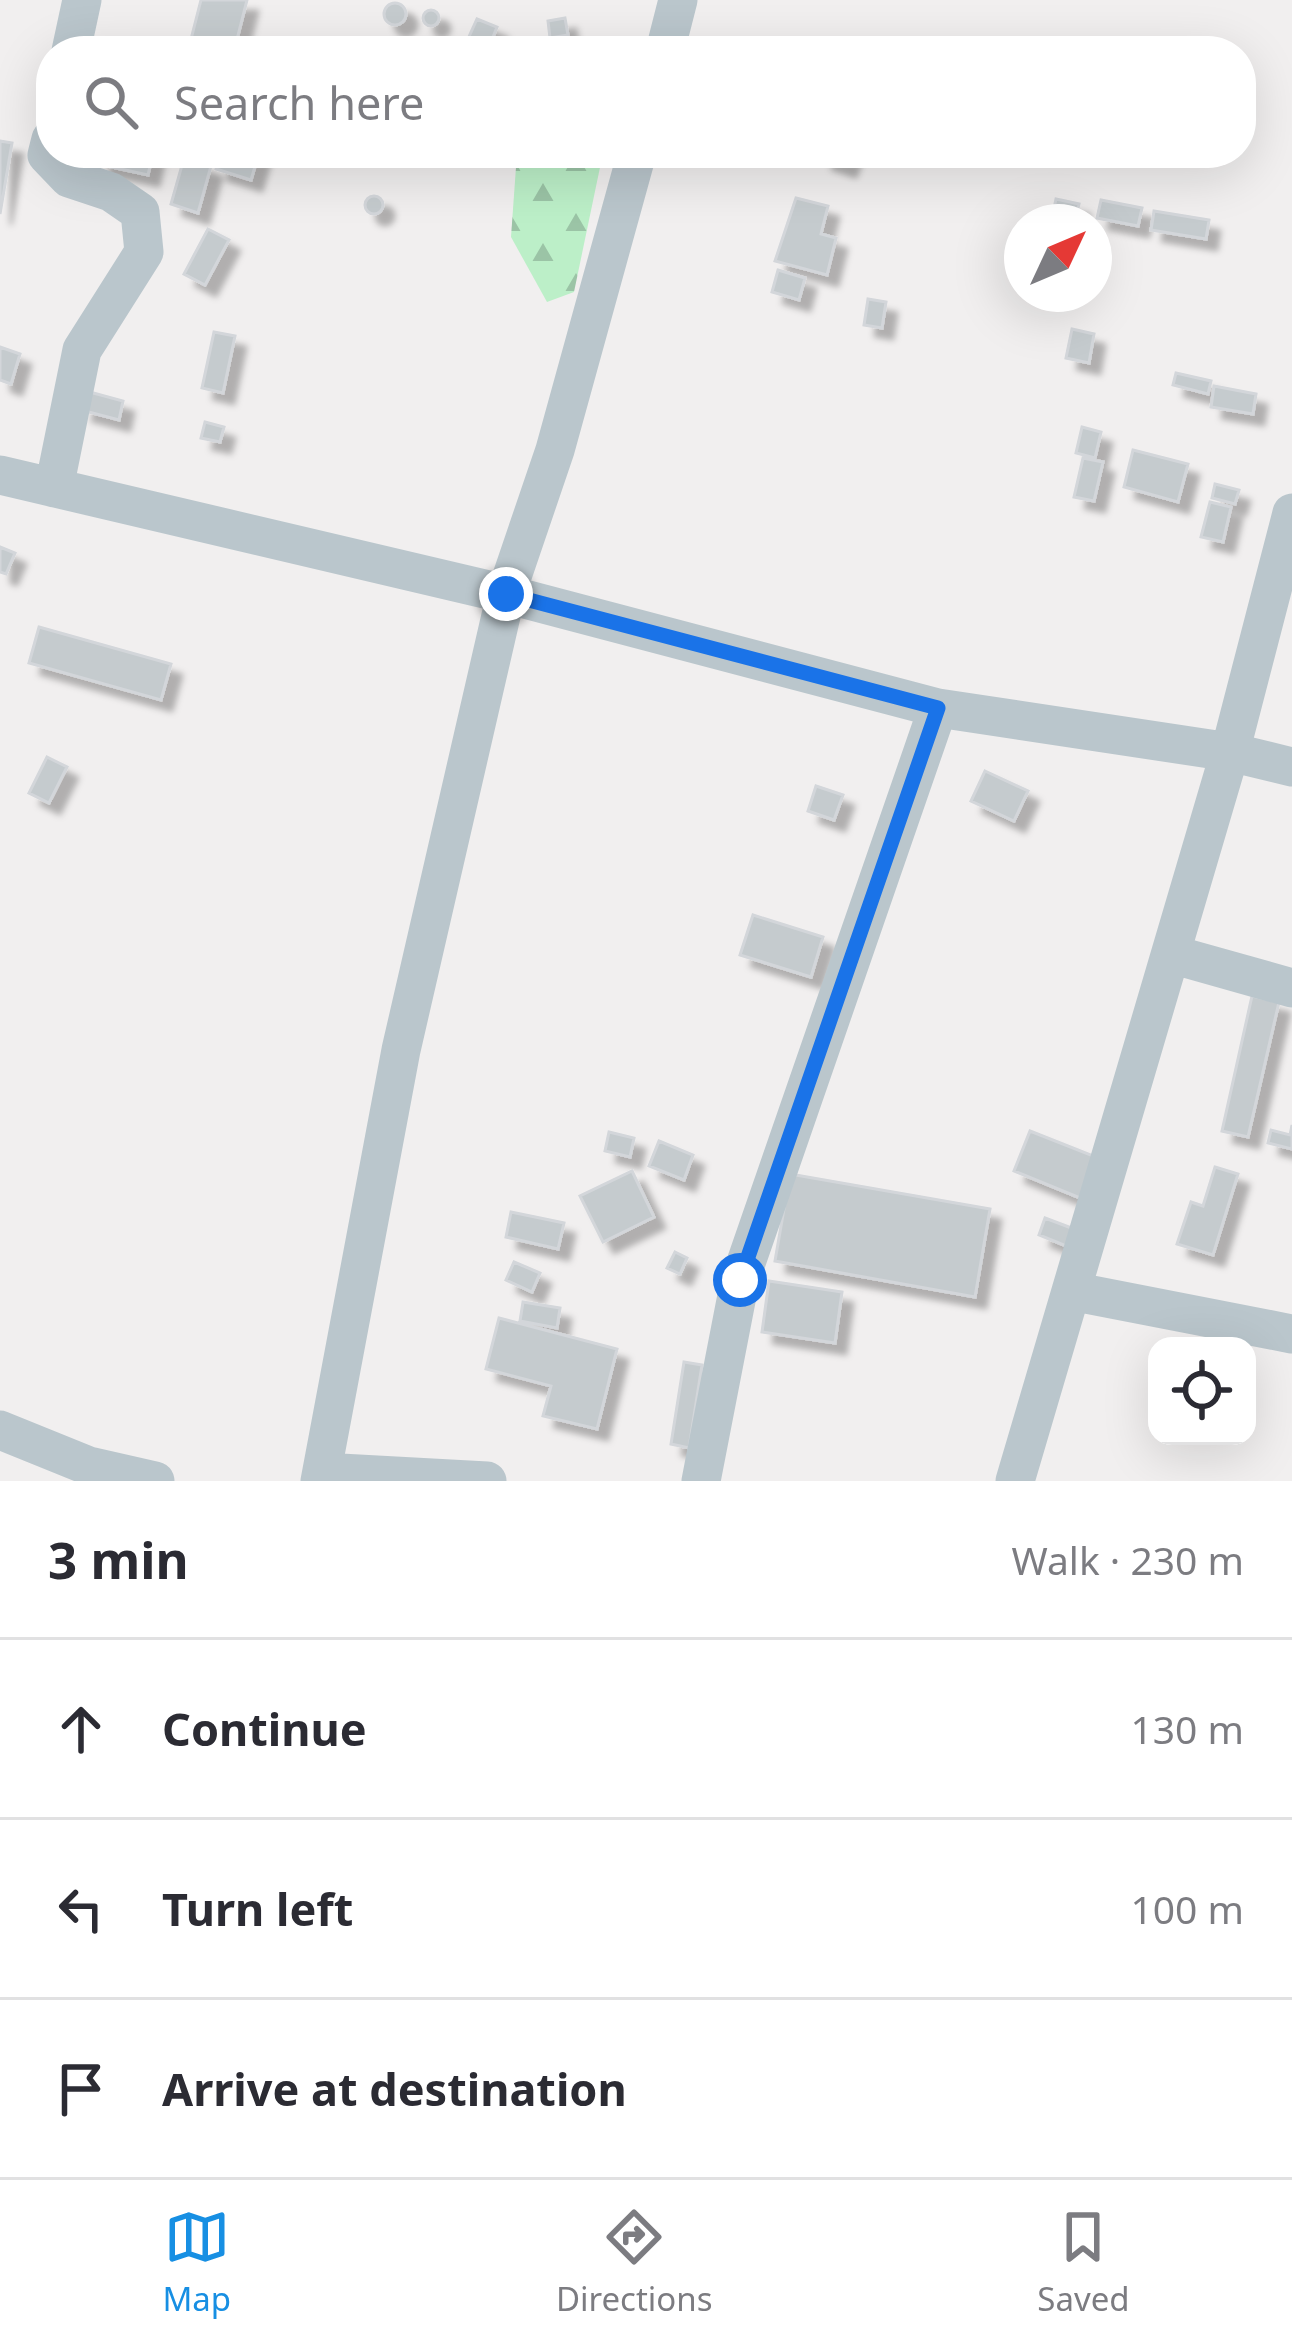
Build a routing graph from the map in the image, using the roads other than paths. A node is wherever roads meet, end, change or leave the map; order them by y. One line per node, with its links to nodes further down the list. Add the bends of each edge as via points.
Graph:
1 (82, 0): 3 (street)
2 (678, 0): 4 (street)
3 (74, 36)
4 (668, 36)
5 (59, 168): 8 (street, via 140,212 144,252 82,350)
6 (633, 168): 10 (street)
7 (0, 476): 8 (street)
8 (55, 488): 10 (street)
9 (1292, 514): 12 (street)
10 (506, 594): 11 (street); 19 (street, via 401,1050)
11 (938, 708): 12 (street); 22 (street, via 740,1280)
12 (1230, 752): 13 (street); 14 (street)
13 (1292, 767)
14 (1171, 954): 15 (street); 16 (street)
15 (1292, 988)
16 (1072, 1291): 17 (street); 23 (street)
17 (1292, 1334)
18 (0, 1430): 20 (street, via 88,1466)
19 (321, 1477): 21 (street)
20 (155, 1481)
21 (487, 1481)
22 (701, 1481)
23 (1016, 1481)

